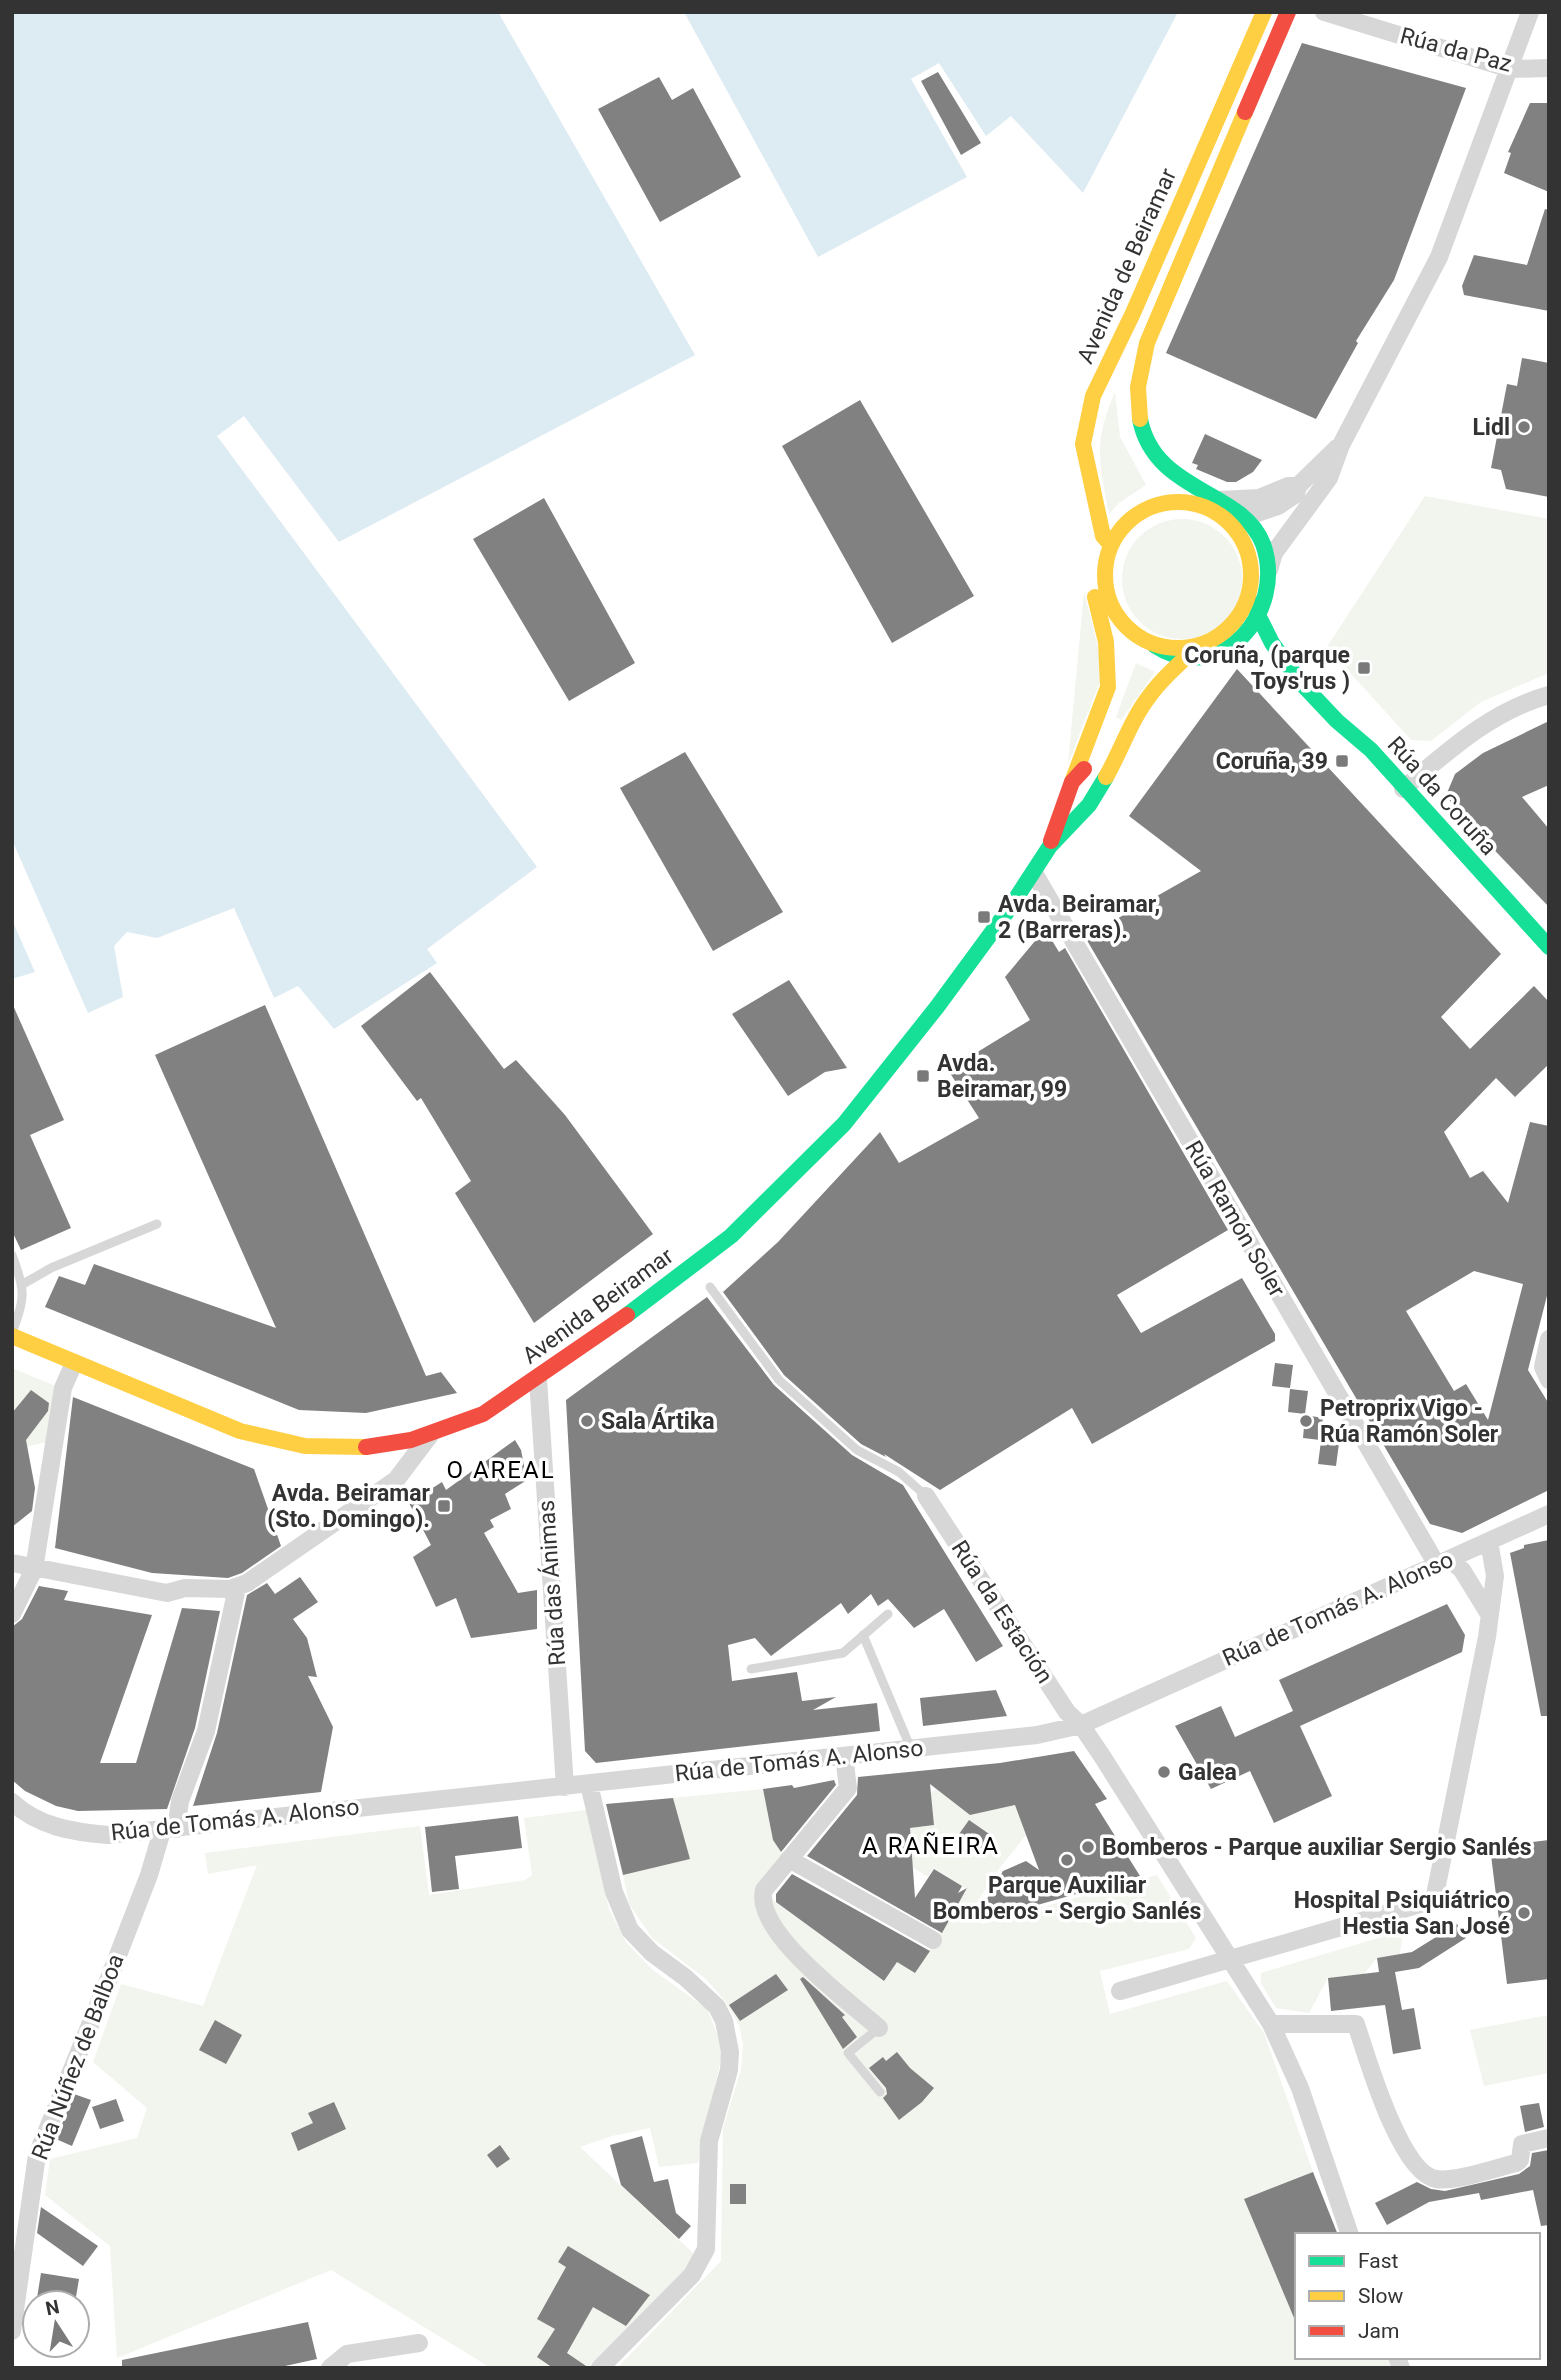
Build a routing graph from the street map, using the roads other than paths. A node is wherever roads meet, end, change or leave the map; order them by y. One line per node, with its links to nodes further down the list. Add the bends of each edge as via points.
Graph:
1 (1264, 12): 8 (main road, Avenida de Beiramar, via 1093,396)
2 (1288, 12): 7 (main road, Avenida de Beiramar)
3 (1324, 12): 6 (street, Rúa da Paz)
4 (1530, 12): 6 (street)
5 (1549, 68): 6 (street, Rúa da Paz)
6 (1510, 69): 9 (street, via 1439,257)
7 (1147, 343): 11 (main road, Avenida de Beiramar, via 1138,350 1125,400 1126,422 1135,452); 12 (main road, Avenida de Beiramar, via 1138,392 1148,446 1170,472)
8 (1083, 444): 14 (main road, Avenida de Beiramar, via 1103,536); 26 (main road, via 1077,456 1094,549 1094,596 1110,668 1101,714)
9 (1341, 445): 10 (street); 15 (street, via 1329,478 1274,553)
10 (1298, 486): 12 (street); 13 (street, via 1296,494 1279,506)
11 (1180, 502): 12 (main road); 14 (main road, via 1146,509)
12 (1221, 509): 13 (street); 16 (main road, via 1245,544 1252,577)
13 (1246, 519): 15 (main road, via 1261,542)
14 (1111, 545): 17 (main road, via 1105,581)
15 (1268, 578): 18 (main road); 23 (main road, via 1277,621 1298,663)
16 (1250, 594): 18 (main road, Rúa da Coruña); 21 (main road, via 1233,624)
17 (1116, 616): 19 (main road, via 1133,634); 26 (main road, Avenida Beiramar, via 1124,680 1081,775)
18 (1258, 617): 20 (main road); 23 (main road, Rúa da Coruña)
19 (1154, 645): 21 (main road); 22 (main road)
20 (1232, 646): 21 (main road); 23 (main road, Rúa da Coruña, via 1263,653 1284,676)
21 (1201, 652): 22 (main road, Avenida Beiramar); 25 (main road, Avenida Beiramar, via 1136,739)
22 (1182, 660): 25 (main road, Avenida Beiramar, via 1151,693 1127,731)
23 (1298, 679): 27 (main road, Rúa da Coruña, via 1350,735 1371,750)
24 (1549, 695): 27 (street, via 1490,720)
25 (1122, 749): 28 (main road, Avenida Beiramar, via 1089,805)
26 (1072, 782): 28 (main road, Avenida Beiramar)
27 (1403, 789): 30 (main road, Rúa da Coruña)
28 (1050, 846): 29 (main road, Avenida Beiramar)
29 (1034, 873): 38 (main road, Avenida Beiramar, via 844,1124 775,1195 731,1236); 44 (street, Rúa Ramón Soler)
30 (1549, 947)
31 (156, 1224): 33 (lane)
32 (12, 1255): 33 (lane)
33 (23, 1284): 35 (lane)
34 (710, 1287): 41 (lane, via 779,1380 857,1450 899,1472)
35 (12, 1334): 37 (main road, Avenida Beiramar)
36 (1549, 1339): 39 (street, via 1543,1367)
37 (74, 1363): 40 (main road, Avenida Beiramar, via 262,1438 332,1448); 46 (street, via 63,1388)
38 (538, 1379): 40 (main road, Avenida Beiramar, via 484,1414); 57 (street, Rúa das Ánimas)
39 (1549, 1380)
40 (430, 1436): 47 (street, via 396,1480)
41 (926, 1496): 53 (street, Rúa da Estación, via 1067,1712)
42 (1549, 1514): 43 (street, Rúa de Tomás A. Alonso)
43 (1489, 1541): 44 (street, Rúa de Tomás A. Alonso); 50 (street, via 1495,1576)
44 (1443, 1562): 50 (street, Rúa Ramón Soler, via 1462,1570); 53 (street, Rúa de Tomás A. Alonso)
45 (12, 1563): 46 (street)
46 (34, 1569): 47 (street, via 167,1593 185,1588); 48 (street)
47 (237, 1588): 59 (street, Rúa Núñez de Balboa, via 206,1731)
48 (12, 1614)
49 (888, 1614): 51 (lane)
50 (1489, 1614): 62 (street, via 1434,1900)
51 (863, 1635): 52 (lane, via 843,1653); 54 (lane)
52 (751, 1669)
53 (1082, 1724): 54 (street, Rúa de Tomás A. Alonso, via 1037,1735); 62 (street, Rúa da Estación)
54 (911, 1749): 55 (street, Rúa de Tomás A. Alonso)
55 (844, 1756): 56 (street, Rúa de Tomás A. Alonso); 60 (street, via 848,1788)
56 (589, 1784): 57 (street, Rúa de Tomás A. Alonso); 72 (street, via 620,1910 642,1944 717,2007 730,2052 709,2141 708,2238 702,2262)
57 (565, 1787): 59 (street, Rúa de Tomás A. Alonso)
58 (12, 1802): 59 (street, Rúa de Tomás A. Alonso, via 45,1823 73,1832 108,1835)
59 (169, 1830): 69 (street, Rúa Núñez de Balboa, via 37,2155)
60 (789, 1859): 61 (street); 65 (street, via 762,1898 776,1932)
61 (933, 1940)
62 (1231, 1959): 63 (street); 64 (street, Rúa da Estación)
63 (1120, 1991)
64 (1271, 2024): 67 (street, via 1356,2024 1400,2138 1411,2160 1429,2176 1447,2179 1516,2163 1522,2144); 68 (street, Rúa da Estación, via 1300,2088)
65 (879, 2028): 66 (lane, via 848,2053)
66 (880, 2092)
67 (1549, 2138)
68 (1349, 2233)
69 (13, 2326)
70 (419, 2343): 71 (street, via 347,2354)
71 (330, 2368)
72 (600, 2368)

